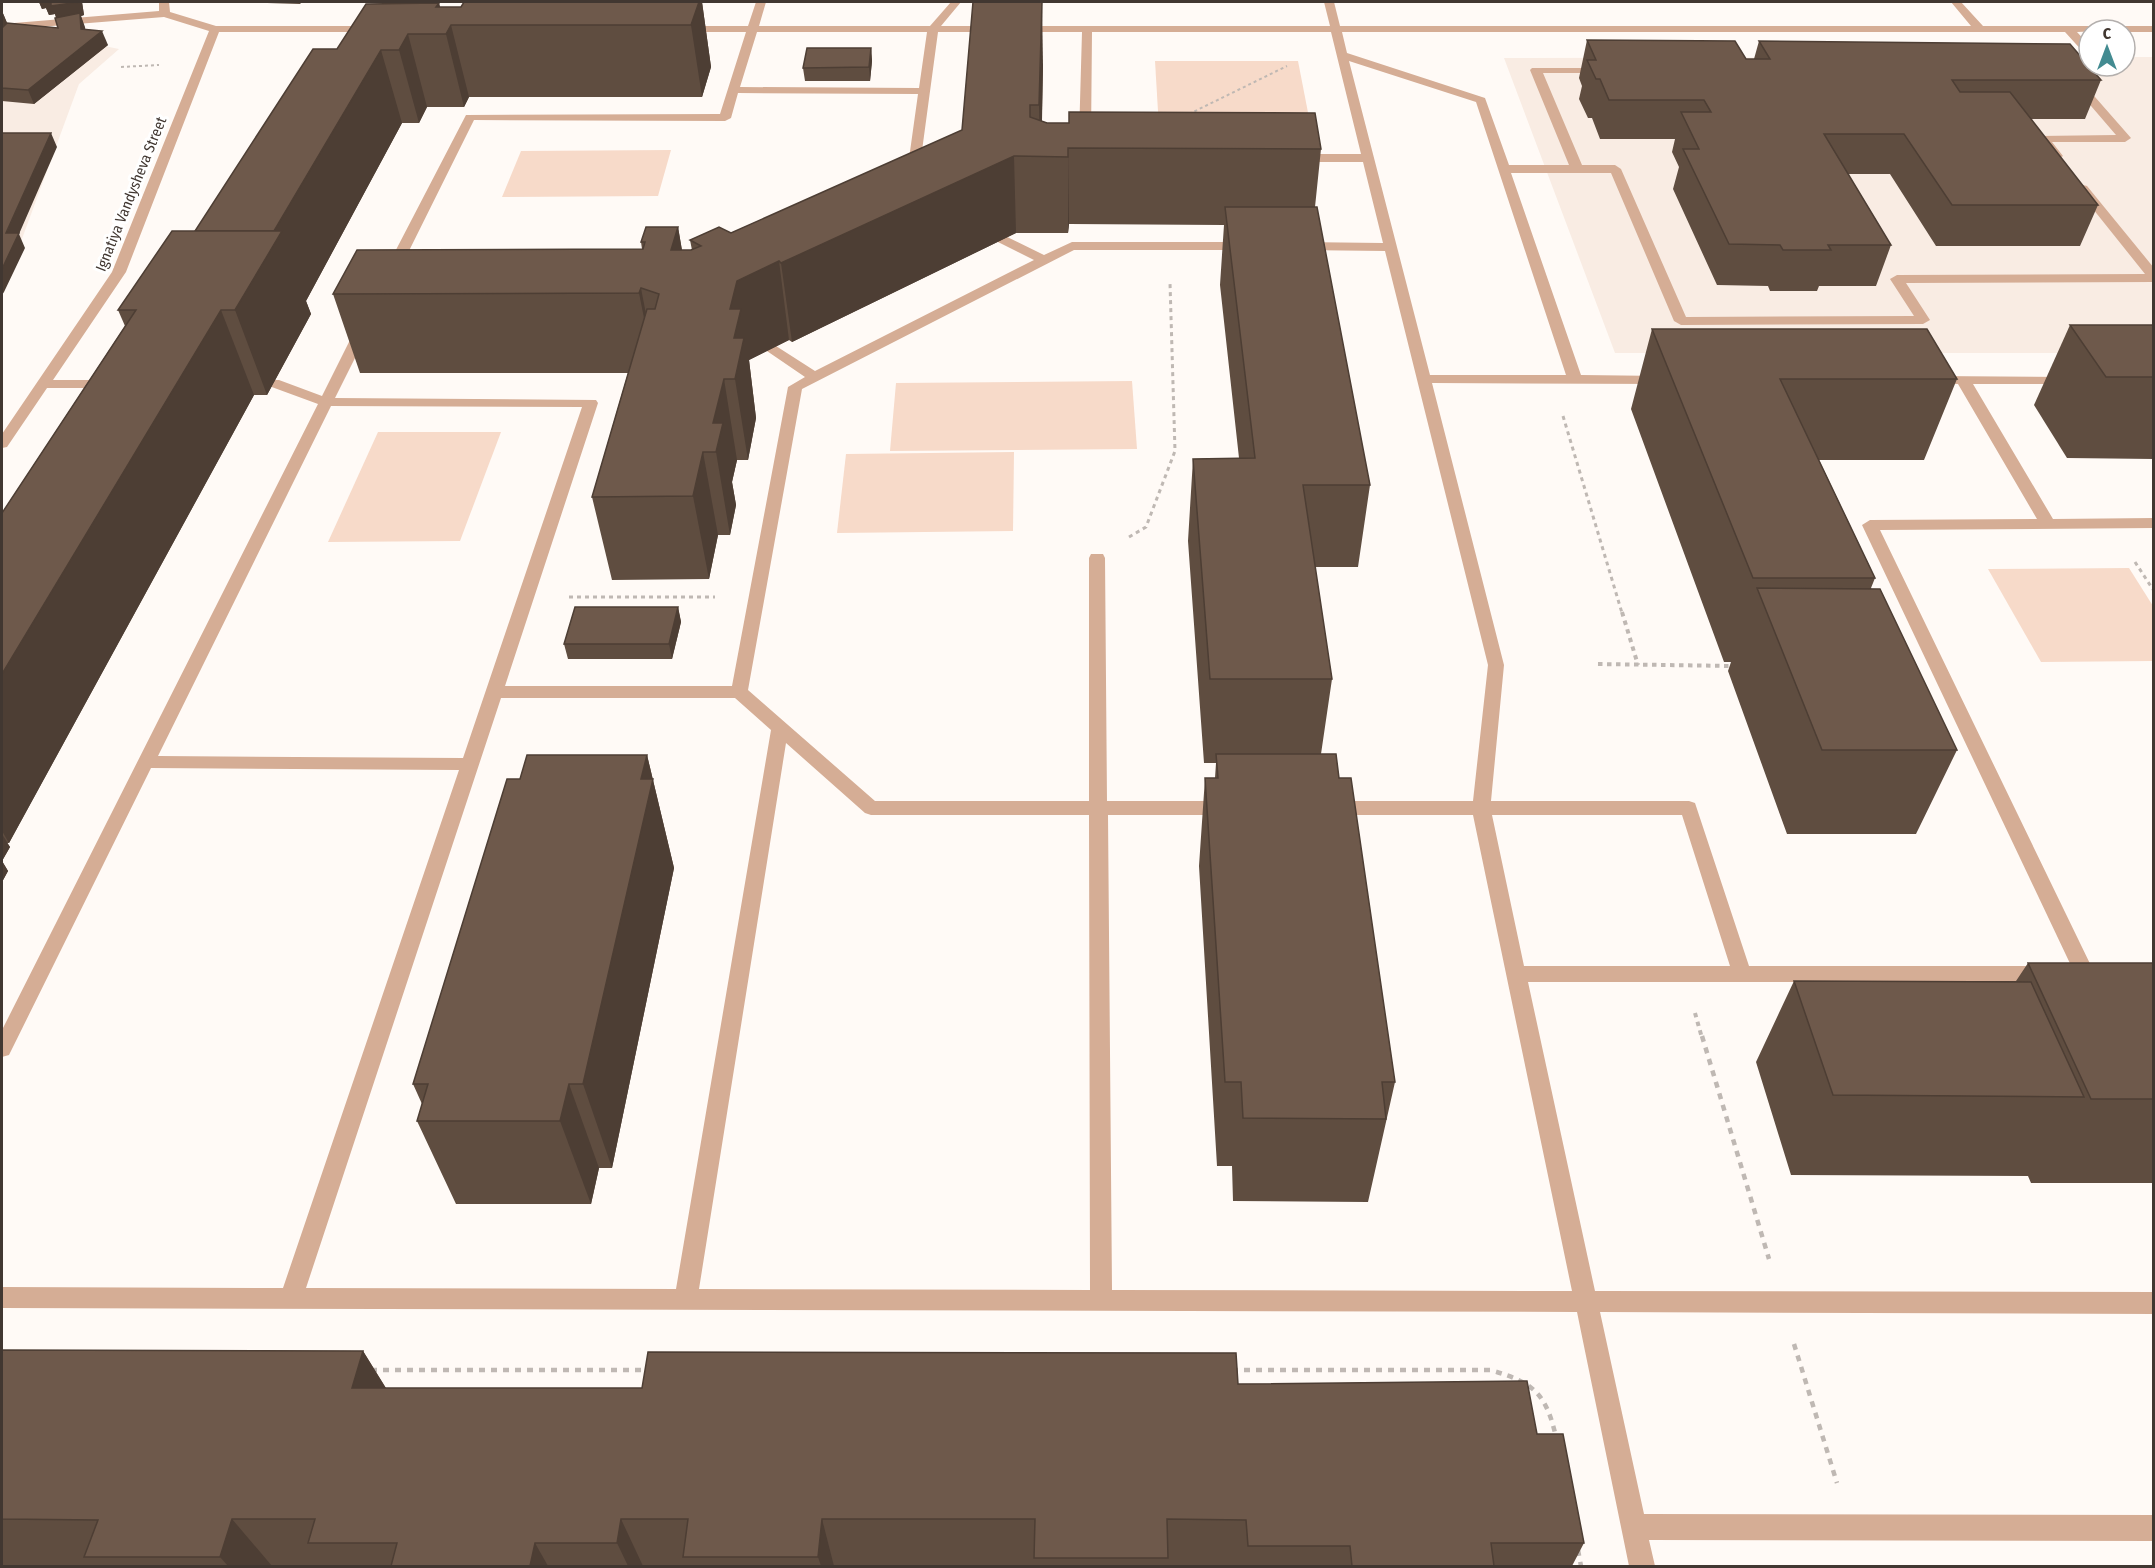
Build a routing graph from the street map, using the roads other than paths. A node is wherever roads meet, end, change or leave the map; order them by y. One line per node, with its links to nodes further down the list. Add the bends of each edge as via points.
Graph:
1 (164, 2): 6 (street)
2 (761, 2): 11 (street)
3 (956, 2): 12 (street)
4 (1329, 2): 18 (street)
5 (1956, 2): 14 (street)
6 (165, 14): 7 (street); 8 (street)
7 (2, 27)
8 (215, 29): 9 (street); 46 (street, Ignatiya Vandysheva Street, via 119,272)
9 (381, 29)
10 (668, 29): 11 (street)
11 (752, 29): 12 (street); 21 (street)
12 (933, 29): 13 (street); 22 (street)
13 (1087, 29): 18 (street); 23 (street)
14 (1980, 29): 15 (street); 18 (street)
15 (2068, 29): 16 (street); 17 (street)
16 (2154, 29)
17 (2077, 39)
18 (1340, 42): 25 (street); 26 (street, via 1481,100)
19 (1618, 70): 27 (street, via 1536,70)
20 (2072, 77): 34 (street, via 2125,138 2043,139)
21 (734, 90): 22 (street); 35 (street, via 725,118 470,117)
22 (924, 91): 28 (street)
23 (1084, 146)
24 (1286, 158): 25 (street)
25 (1369, 158): 32 (street)
26 (1504, 169): 27 (street); 40 (street)
27 (1577, 169): 34 (street, via 1615,169 1681,321 1923,320 1897,279)
28 (910, 190)
29 (1003, 239): 33 (street)
30 (1262, 246): 33 (street, via 1072,246)
31 (1286, 246): 32 (street)
32 (1391, 247): 39 (street)
33 (1044, 260): 38 (street)
34 (2154, 278)
35 (386, 282)
36 (371, 313): 48 (street)
37 (771, 349): 38 (street)
38 (815, 377): 53 (street, via 795,387)
39 (1424, 379): 40 (street); 61 (street, via 1496,665)
40 (1575, 380): 41 (street)
41 (1681, 380)
42 (1916, 380): 43 (street)
43 (1963, 380): 44 (street); 51 (street)
44 (2082, 380)
45 (274, 383): 48 (street)
46 (44, 384): 47 (street, via 123,380); 49 (street, Ignatiya Vandysheva Street)
47 (105, 401)
48 (326, 402): 54 (street, via 591,403); 56 (street)
49 (2, 444)
50 (2154, 523): 51 (street)
51 (2048, 524): 64 (street, via 1870,525)
52 (1096, 558): 58 (street)
53 (739, 692): 54 (street); 55 (street)
54 (494, 693): 57 (street)
55 (780, 728): 58 (street, via 871,808); 69 (street)
56 (146, 762): 57 (street); 66 (street)
57 (470, 764): 68 (street)
58 (1098, 808): 59 (street); 70 (street)
59 (1242, 808)
60 (1314, 808): 61 (street)
61 (1482, 808): 62 (street); 63 (street, via 1689,808)
62 (1517, 974): 63 (street); 71 (street)
63 (1742, 974): 64 (street)
64 (2085, 974): 65 (street)
65 (2108, 974)
66 (2, 1049)
67 (2, 1298): 68 (street)
68 (291, 1299): 69 (street)
69 (686, 1300): 70 (street)
70 (1101, 1301): 71 (street)
71 (1586, 1301): 72 (street); 73 (street)
72 (2154, 1303)
73 (1634, 1527): 74 (street); 75 (street)
74 (2154, 1528)
75 (1642, 1566)

